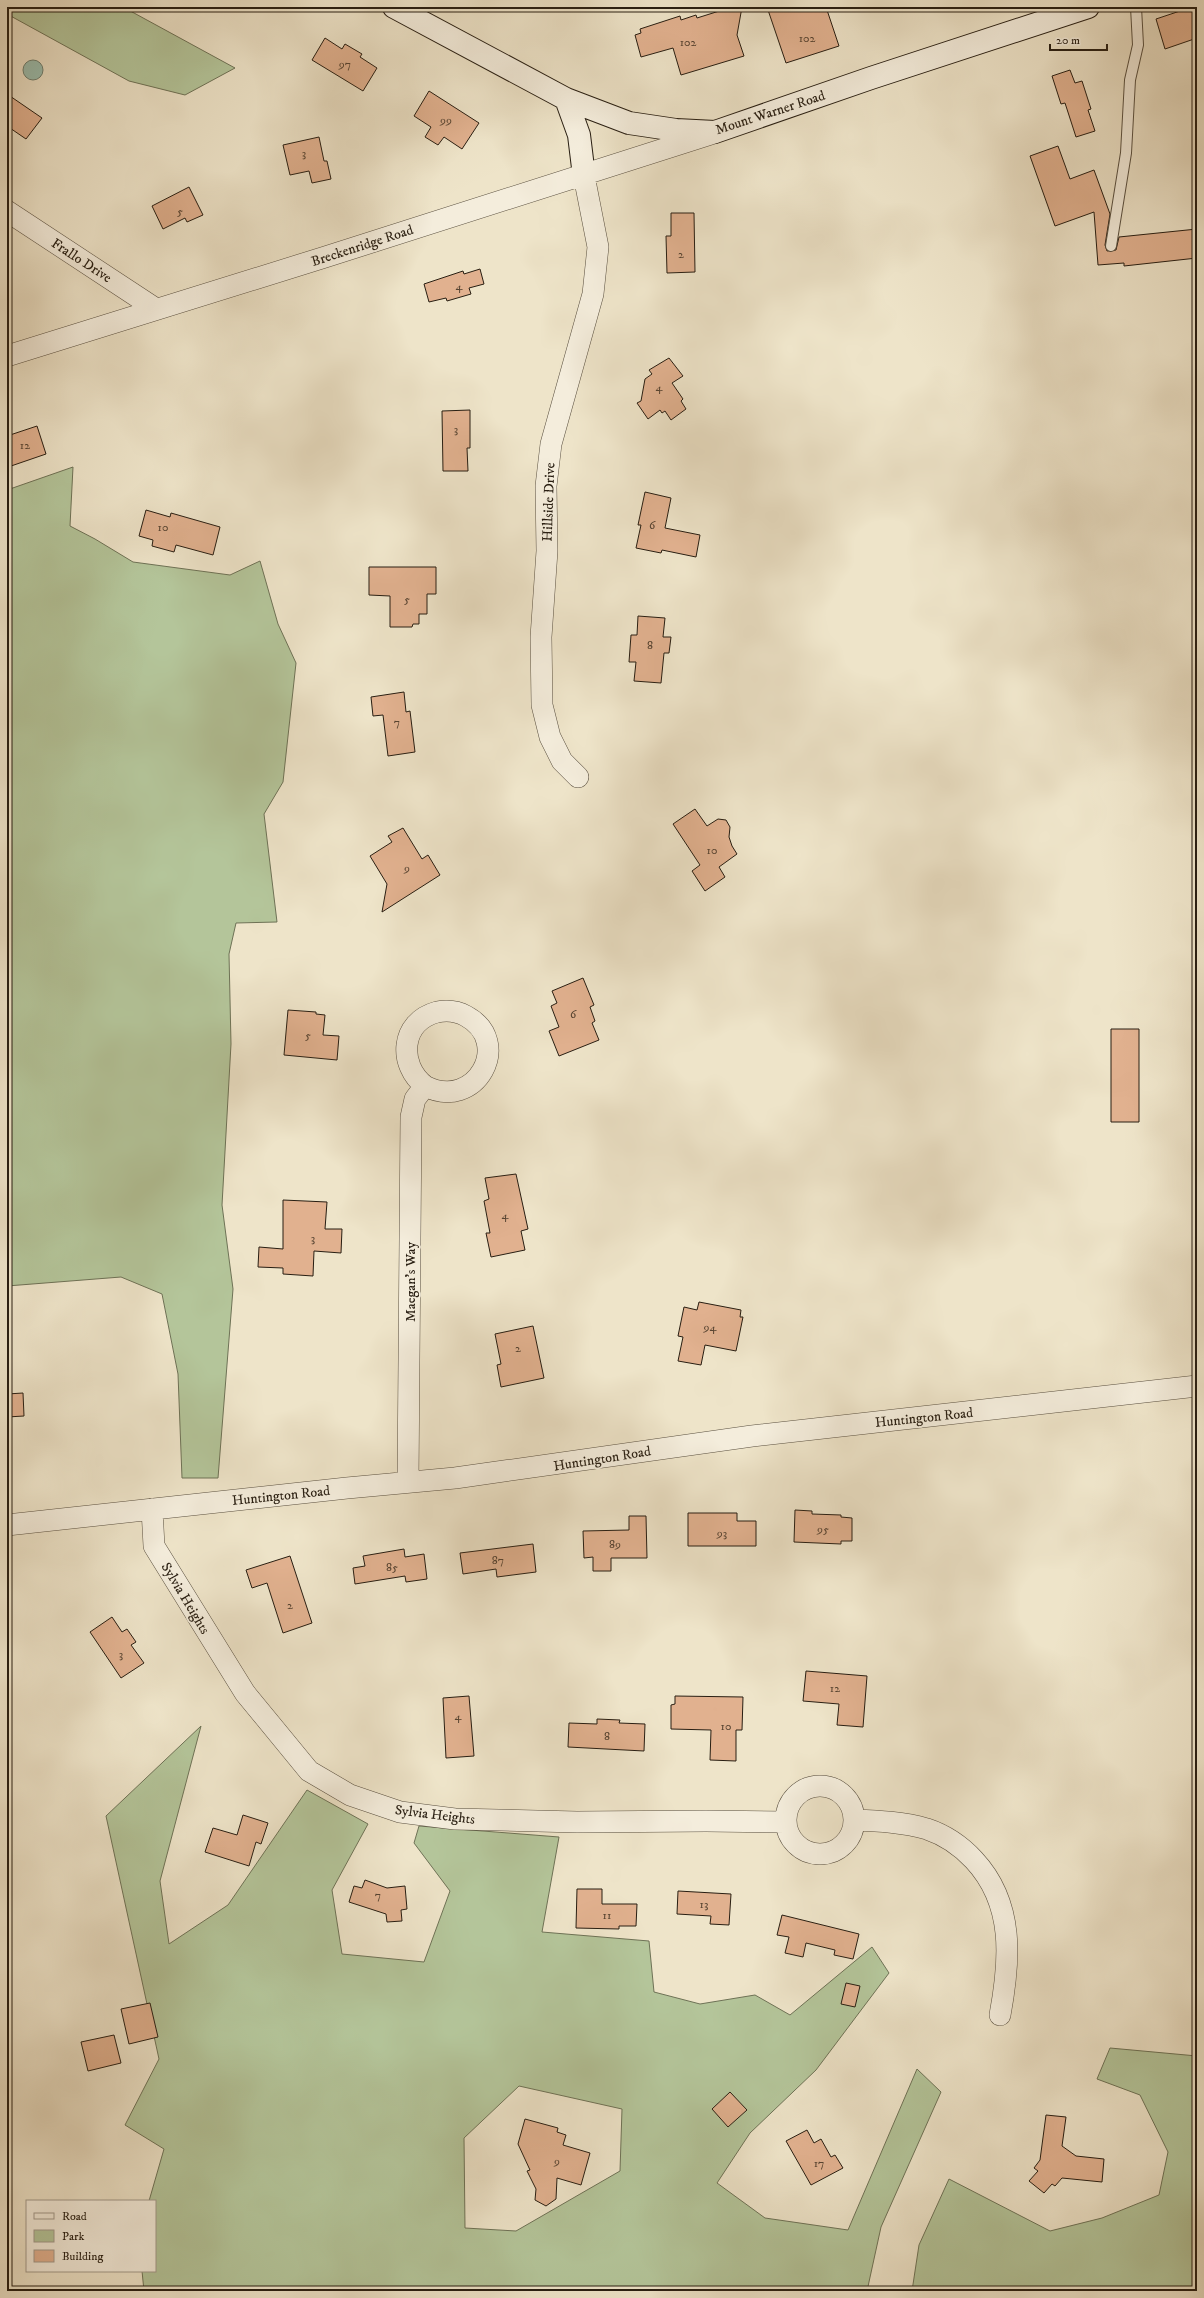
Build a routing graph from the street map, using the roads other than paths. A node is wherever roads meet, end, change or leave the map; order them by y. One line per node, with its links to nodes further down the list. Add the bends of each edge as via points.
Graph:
1 (394, 7): 4 (main road, Mount Warner Road)
2 (1088, 7): 5 (main road, Mount Warner Road)
3 (1136, 7): 8 (lane, via 1138,45 1130,80 1126,153)
4 (566, 100): 5 (main road, Mount Warner Road, via 628,123 676,130); 6 (main road, via 579,135)
5 (716, 132): 6 (street, Breckenridge Road)
6 (584, 176): 9 (street, Breckenridge Road); 11 (street, Hillside Drive, via 598,247 593,294 552,444 546,486 547,551 541,636 544,712 550,737 562,761)
7 (7, 211): 9 (street, Frallo Drive)
8 (1111, 246)
9 (156, 309): 10 (street, Breckenridge Road)
10 (7, 356)
11 (578, 777)
12 (425, 1086): 14 (street, Maegan's Way, via 415,1099 411,1117)
13 (1197, 1386): 14 (street, Huntington Road, via 752,1436 534,1468)
14 (408, 1482): 15 (street, Huntington Road)
15 (152, 1509): 16 (street, Huntington Road); 18 (street, Sylvia Heights, via 154,1546 245,1693 309,1770 350,1795 400,1812 455,1819)
16 (7, 1525)
17 (854, 1820): 18 (street, via 852,1834 843,1846 831,1853 817,1855 804,1851 792,1842); 18 (street, via 852,1808 846,1798 831,1788 819,1786 807,1788 796,1795 787,1810); 19 (street, via 889,1822 927,1829 959,1846 979,1865 999,1900 1007,1936 1008,1968)
18 (785, 1822)
19 (1000, 2015)

